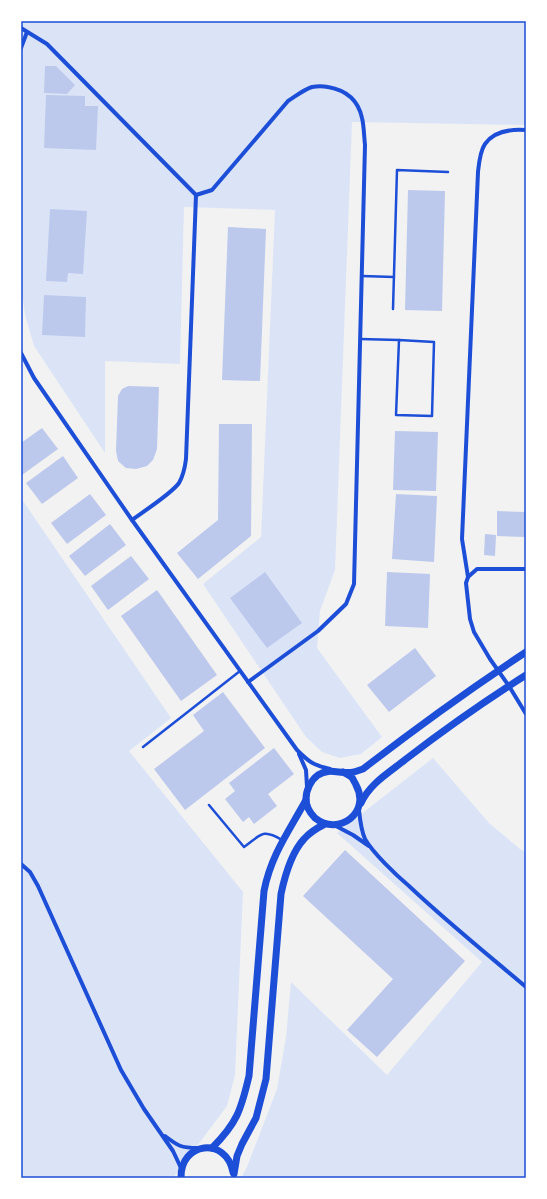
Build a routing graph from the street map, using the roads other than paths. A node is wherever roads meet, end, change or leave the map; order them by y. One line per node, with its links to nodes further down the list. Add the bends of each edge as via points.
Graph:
1 (21, 28): 2 (street)
2 (27, 32): 3 (street); 6 (street, via 47,44)
3 (21, 48)
4 (526, 130): 15 (street, via 516,129 491,137 481,153 478,172 462,539)
5 (448, 172): 8 (lane, via 397,170)
6 (196, 194): 7 (street, via 212,190 288,101 313,86 339,89 352,97 362,117 365,145); 13 (street, via 184,471 174,489)
7 (362, 276): 8 (lane); 10 (street)
8 (394, 277): 9 (lane)
9 (393, 309)
10 (360, 339): 11 (lane); 20 (street, via 354,584 346,604 318,631)
11 (399, 340): 11 (lane, via 434,342 432,416 396,415)
12 (21, 353): 13 (street, via 34,378)
13 (132, 520): 17 (street)
14 (526, 569): 15 (street, via 477,569)
15 (468, 577): 18 (street, via 466,583 474,632)
16 (526, 652): 18 (street)
17 (240, 671): 20 (street); 23 (lane)
18 (498, 671): 21 (street); 26 (street, via 415,728 363,769)
19 (526, 675): 21 (street)
20 (248, 682): 24 (street)
21 (508, 686): 22 (street); 30 (street, via 426,743 375,783)
22 (526, 714)
23 (143, 747)
24 (297, 750): 25 (street, via 316,766); 27 (street, via 306,770)
25 (334, 770): 26 (street); 27 (street, via 318,775 312,780)
26 (343, 772): 30 (street, via 353,779 360,791)
27 (307, 791): 28 (street)
28 (306, 800): 31 (street, via 311,814); 33 (street)
29 (209, 805): 33 (lane, via 244,847 263,833 272,834)
30 (359, 806): 32 (street, via 348,820); 34 (street, via 361,829)
31 (325, 824): 32 (street); 41 (street, via 304,838 284,879 266,1079 256,1118 242,1144)
32 (334, 825): 34 (street)
33 (283, 840): 39 (street, via 268,874 264,891 249,1076 240,1111 233,1124)
34 (373, 849): 36 (street, via 423,900)
35 (21, 864): 37 (street, via 30,872 38,886 121,1070)
36 (526, 987)
37 (161, 1133): 38 (street, via 185,1148); 40 (street)
38 (202, 1148): 39 (street); 40 (street, via 194,1151)
39 (212, 1148): 41 (street, via 227,1157 232,1165)
40 (181, 1168): 42 (street)
41 (233, 1176)
42 (181, 1178)

